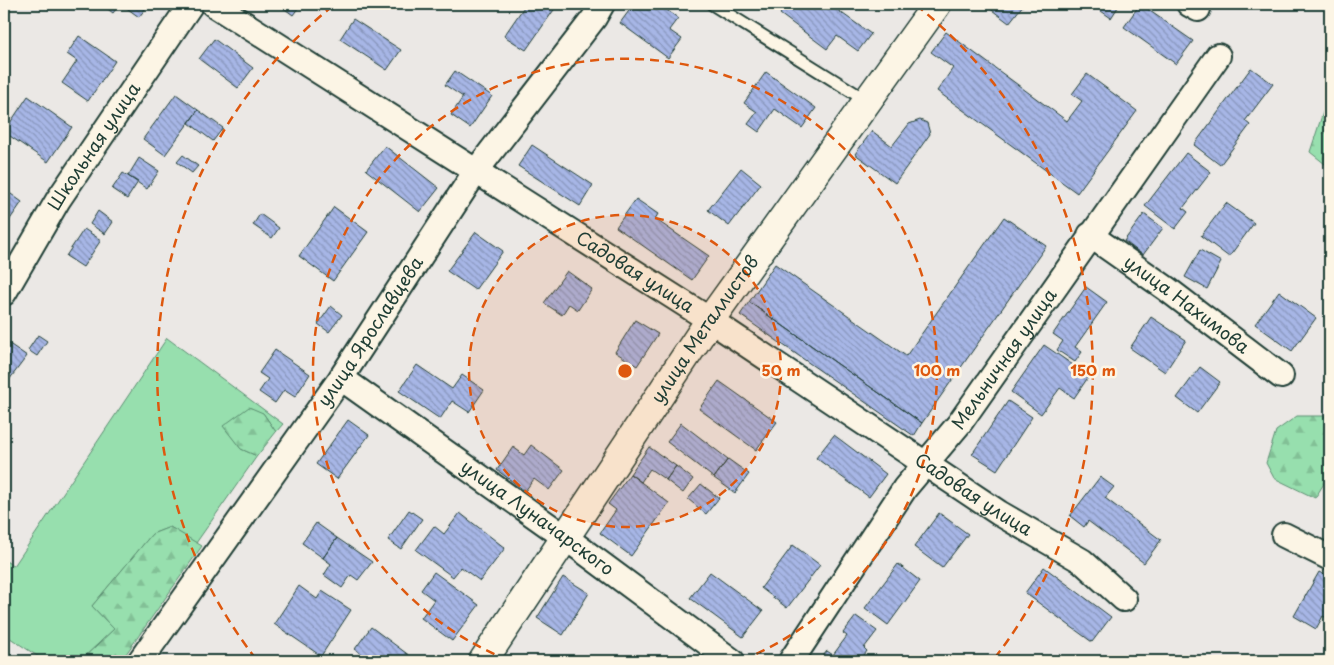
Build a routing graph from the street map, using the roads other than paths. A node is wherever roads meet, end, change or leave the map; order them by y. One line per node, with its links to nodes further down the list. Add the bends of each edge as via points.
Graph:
1 (191, 4): 10 (street, Школьная улица, via 58,200)
2 (213, 4): 8 (street, Садовая улица)
3 (602, 4): 8 (street, улица Ярославцева)
4 (712, 4): 7 (lane)
5 (937, 4): 7 (street, улица Металлистов)
6 (1218, 56): 9 (street, Мельничная улица)
7 (867, 101): 11 (street, улица Металлистов)
8 (476, 171): 11 (street, Садовая улица); 13 (street, улица Ярославцева)
9 (1090, 235): 12 (street, улица Нахимова); 14 (street, Мельничная улица, via 959,424)
10 (4, 293)
11 (710, 320): 14 (street, Садовая улица); 16 (street, улица Металлистов)
12 (1281, 376)
13 (341, 378): 16 (street, улица Луначарского); 19 (street, улица Ярославцева)
14 (926, 464): 18 (street, Садовая улица, via 999,513 1082,561); 22 (street, Мельничная улица, via 905,488)
15 (1284, 535): 17 (street)
16 (566, 538): 20 (street, улица Металлистов); 21 (street, улица Луначарского)
17 (1330, 558)
18 (1124, 599)
19 (140, 661)
20 (482, 661)
21 (732, 661)
22 (791, 661)

